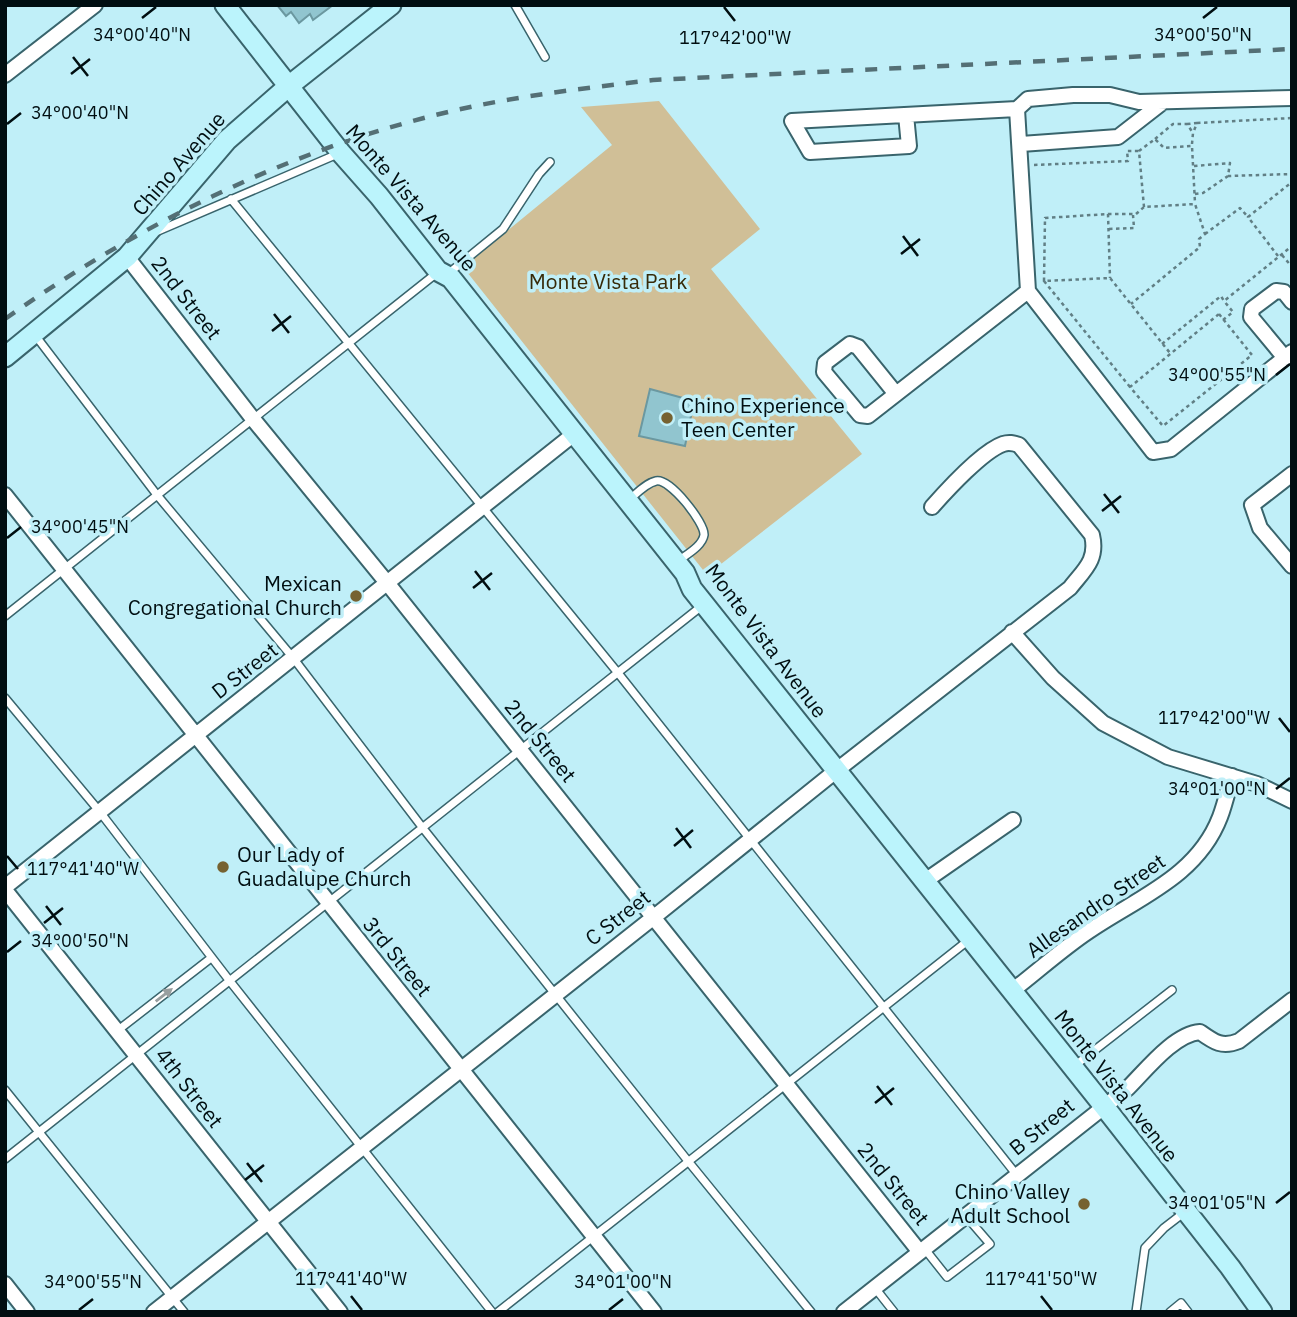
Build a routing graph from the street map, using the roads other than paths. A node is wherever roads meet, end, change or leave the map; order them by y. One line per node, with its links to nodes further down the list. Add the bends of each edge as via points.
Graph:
1 (95, 5): 6 (street)
2 (225, 5): 7 (street, Monte Vista Avenue)
3 (391, 5): 7 (street, Chino Avenue)
4 (515, 5): 5 (lane)
5 (545, 57)
6 (5, 75)
7 (290, 85): 13 (street, Monte Vista Avenue); 16 (street, Chino Avenue, via 227,140)
8 (1292, 98): 9 (street)
9 (1163, 102): 10 (street, via 1073,95 1028,99); 12 (street, via 1118,137)
10 (1017, 108): 11 (street); 12 (street)
11 (906, 115): 11 (street, via 830,119 792,121 810,152 909,146)
12 (1021, 144): 19 (street)
13 (341, 153): 15 (lane); 18 (street, Monte Vista Avenue)
14 (550, 162): 18 (lane, via 503,229)
15 (231, 199): 16 (lane); 22 (lane)
16 (145, 238): 17 (street, Chino Avenue)
17 (127, 257): 21 (street, Chino Avenue); 26 (street, 2nd Street)
18 (442, 273): 22 (lane); 27 (street, Monte Vista Avenue, via 451,278)
19 (1027, 291): 23 (street, via 1153,452 1171,449); 25 (street)
20 (1292, 302): 23 (street, via 1284,292 1276,291 1252,309 1251,317)
21 (34, 334): 24 (street, Chino Avenue); 30 (lane)
22 (347, 343): 26 (lane); 33 (lane)
23 (1288, 355)
24 (5, 357)
25 (896, 394): 25 (street, via 868,416 860,415 824,372 825,363 850,344 858,347)
26 (253, 419): 30 (lane); 37 (street, 2nd Street)
27 (574, 434): 31 (street, Monte Vista Avenue); 33 (street, D Street)
28 (1292, 474): 35 (street, via 1252,505 1260,528)
29 (5, 495): 36 (street, 3rd Street)
30 (158, 495): 36 (lane); 41 (lane)
31 (628, 501): 34 (street, Monte Vista Avenue); 34 (lane, via 655,481 665,481 699,521 704,537)
32 (932, 506): 40 (street, C Street, via 952,483 1000,445 1011,442 1019,445 1092,535 1092,560 1070,589)
33 (484, 508): 37 (street, D Street); 42 (lane)
34 (677, 563): 38 (street, Monte Vista Avenue)
35 (1292, 566)
36 (63, 569): 39 (lane); 44 (street, 3rd Street)
37 (388, 584): 41 (street, D Street); 45 (street, 2nd Street)
38 (704, 604): 42 (lane); 46 (street, Monte Vista Avenue)
39 (5, 615)
40 (1012, 632): 46 (street, C Street); 47 (street, via 1053,678 1103,723 1168,757)
41 (294, 659): 44 (street, D Street); 51 (lane)
42 (618, 673): 45 (lane); 52 (lane)
43 (5, 698): 49 (lane)
44 (196, 736): 49 (street, D Street); 55 (street, 3rd Street)
45 (521, 750): 51 (lane); 56 (street, 2nd Street)
46 (836, 770): 52 (street, C Street); 53 (street, Monte Vista Avenue)
47 (1232, 776): 48 (street); 61 (street, Allesandro Street, via 1210,838 1183,871 1088,931)
48 (1292, 801)
49 (100, 812): 54 (street, D Street); 58 (lane)
50 (1013, 820): 53 (street)
51 (422, 827): 55 (lane); 62 (lane)
52 (750, 841): 56 (street, C Street); 64 (lane)
53 (925, 881): 57 (street, Monte Vista Avenue)
54 (5, 889): 65 (street, 4th Street)
55 (327, 902): 59 (lane); 68 (street, 3rd Street)
56 (654, 917): 62 (street, C Street); 69 (street, 2nd Street)
57 (970, 939): 61 (street, Monte Vista Avenue); 64 (lane)
58 (211, 958): 59 (lane); 65 (lane, one-way to 58)
59 (229, 980): 66 (lane); 73 (lane)
60 (1172, 990): 67 (lane)
61 (1012, 991): 67 (street, Monte Vista Avenue)
62 (555, 994): 68 (street, C Street); 75 (lane)
63 (1292, 1000): 71 (street, B Street, via 1229,1045 1219,1045 1200,1032 1185,1036)
64 (883, 1007): 69 (lane); 76 (lane)
65 (117, 1031): 66 (street, 4th Street)
66 (136, 1056): 72 (lane); 79 (street, 4th Street)
67 (1073, 1067): 71 (street, Monte Vista Avenue)
68 (461, 1070): 73 (street, C Street); 80 (street, 3rd Street)
69 (787, 1084): 75 (lane); 81 (street, 2nd Street)
70 (5, 1090): 72 (lane)
71 (1103, 1105): 76 (street, B Street); 77 (street, Monte Vista Avenue)
72 (38, 1132): 74 (lane); 84 (lane)
73 (362, 1147): 79 (street, C Street); 89 (lane)
74 (5, 1158)
75 (688, 1161): 80 (lane); 92 (lane)
76 (1016, 1174): 78 (street, B Street)
77 (1186, 1211): 95 (lane, via 1145,1248); 98 (street, Monte Vista Avenue)
78 (965, 1214): 81 (street, B Street); 81 (lane, via 990,1244 968,1263 947,1277)
79 (268, 1222): 84 (street, C Street); 88 (street, 4th Street)
80 (593, 1236): 90 (lane); 91 (street, 3rd Street)
81 (921, 1249): 83 (street, B Street)
82 (5, 1284): 85 (street)
83 (874, 1287): 93 (street, B Street); 94 (lane)
84 (173, 1297): 86 (street, C Street); 87 (lane)
85 (27, 1312)
86 (154, 1312)
87 (184, 1312)
88 (340, 1312)
89 (492, 1312)
90 (498, 1312)
91 (654, 1312)
92 (811, 1312)
93 (844, 1312)
94 (894, 1312)
95 (1136, 1312)
96 (1170, 1312): 97 (lane, via 1181,1303)
97 (1188, 1312)
98 (1262, 1312)

